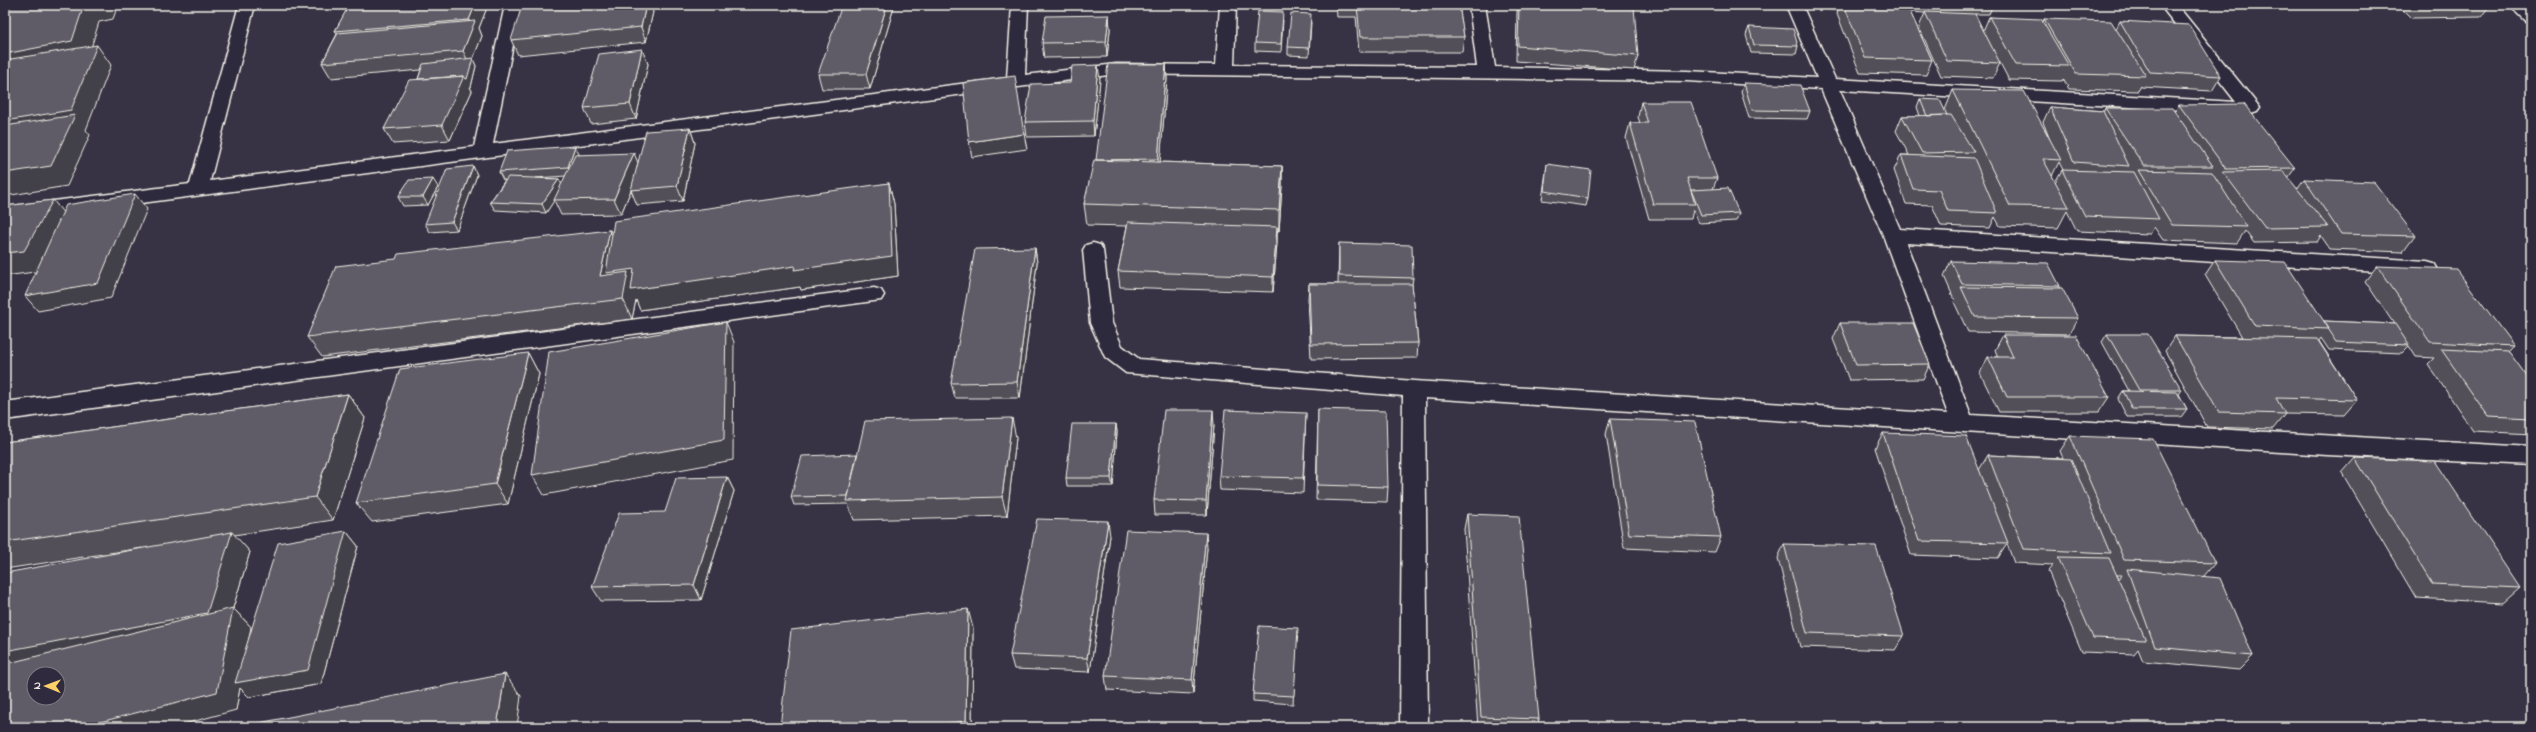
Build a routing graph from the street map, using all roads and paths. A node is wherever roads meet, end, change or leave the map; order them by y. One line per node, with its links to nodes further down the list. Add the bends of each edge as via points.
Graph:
1 (247, 5): 15 (street)
2 (513, 5): 14 (street)
3 (1020, 5): 12 (street)
4 (1228, 5): 10 (street)
5 (1477, 5): 11 (street)
6 (1794, 5): 13 (street)
7 (2168, 5): 13 (street, via 2251,108)
8 (2517, 5): 9 (street)
9 (2531, 17)
10 (1225, 70): 11 (street); 12 (street, via 1116,69)
11 (1487, 72): 13 (street, via 1687,76)
12 (1016, 81): 14 (street)
13 (1828, 83): 17 (street)
14 (482, 152): 15 (street)
15 (198, 189): 16 (street)
16 (5, 214)
17 (1893, 234): 19 (street); 23 (street)
18 (1093, 250): 21 (street, via 1101,323 1113,351 1134,367)
19 (2427, 268)
20 (874, 295): 22 (street)
21 (1414, 390): 23 (street); 25 (street)
22 (5, 411)
23 (1962, 422): 24 (street, via 2327,446)
24 (2531, 456)
25 (1414, 727)

